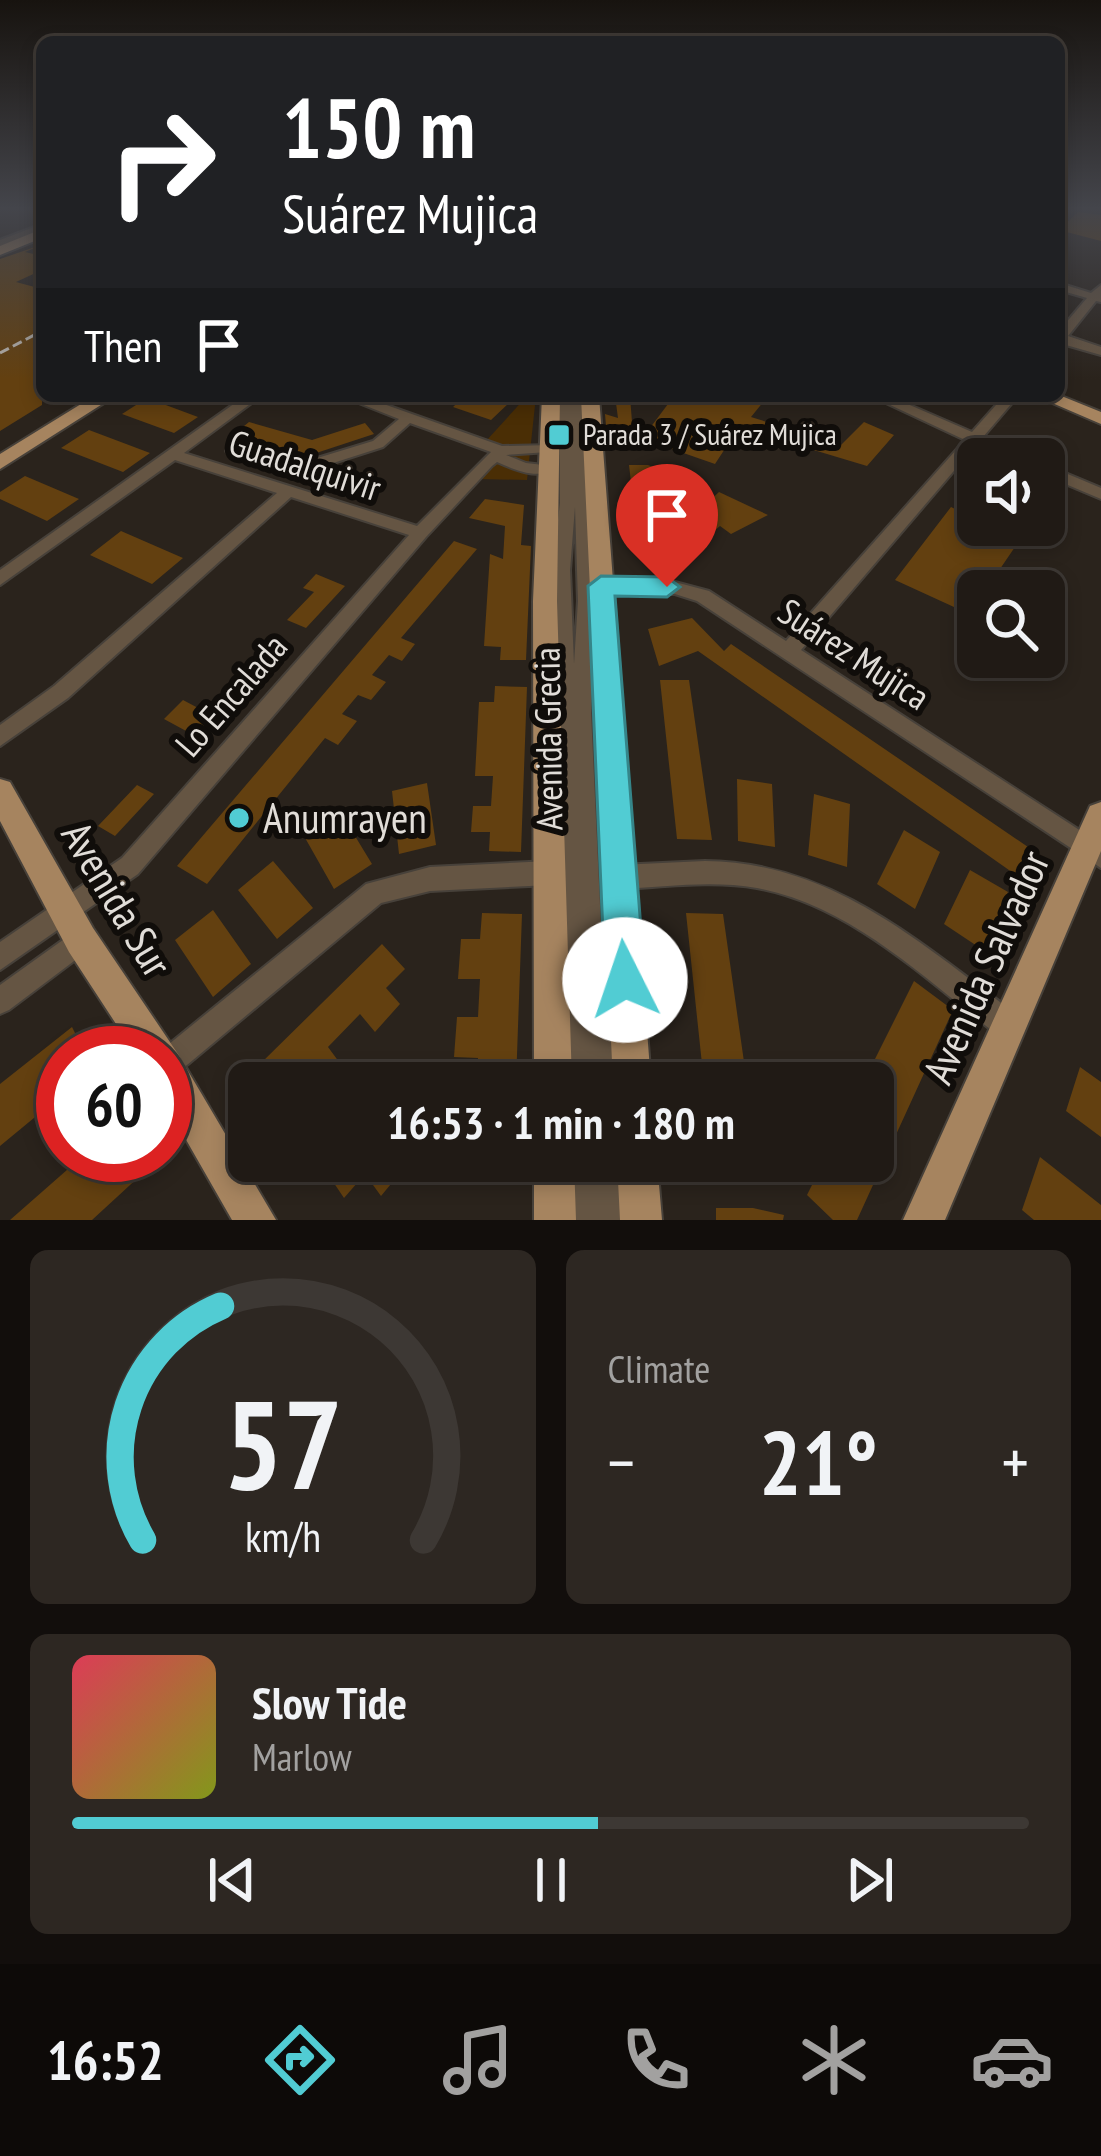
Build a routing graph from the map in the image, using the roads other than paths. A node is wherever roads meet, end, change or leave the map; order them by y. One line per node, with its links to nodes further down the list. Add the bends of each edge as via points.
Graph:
1 (1065, 287): 2 (street)
2 (1099, 295): 3 (street)
3 (1065, 332)
4 (1065, 340): 5 (street)
5 (1101, 351)
6 (84, 402): 20 (main road)
7 (86, 402): 26 (main road)
8 (246, 402): 22 (street)
9 (365, 402): 17 (street)
10 (551, 402): 24 (main road, Avenida Grecia)
11 (566, 402): 32 (street)
12 (579, 402): 32 (street)
13 (589, 402): 32 (main road, Avenida Grecia)
14 (892, 402): 19 (street)
15 (1005, 402): 19 (street)
16 (1060, 402): 18 (main road)
17 (408, 418): 21 (street, via 378,444 302,468); 23 (street)
18 (1101, 418)
19 (974, 438)
20 (0, 446)
21 (233, 451)
22 (172, 454): 28 (street, Guadalquivir); 31 (street)
23 (498, 454): 24 (street, via 524,468); 30 (street, Lo Encalada)
24 (548, 458): 32 (main road, Avenida Grecia)
25 (957, 458): 33 (street)
26 (0, 463)
27 (1065, 478): 29 (street)
28 (289, 491): 30 (street, Guadalquivir); 34 (street)
29 (1101, 494)
30 (420, 533): 39 (street, Lo Encalada)
31 (0, 579)
32 (574, 586): 33 (street, Suárez Mujica, via 696,593); 37 (main road, Avenida Grecia); 38 (main road, Avenida Grecia); 46 (street); 47 (street, via 589,948)
33 (789, 651): 36 (street, Suárez Mujica)
34 (0, 737)
35 (0, 792): 39 (main road, Avenida Sur)
36 (1096, 840): 42 (main road, Avenida Salvador)
37 (550, 873): 44 (street, via 408,882 375,893); 45 (main road, Avenida Grecia)
38 (619, 877): 42 (street, via 733,874 805,889); 48 (main road, Avenida Grecia)
39 (74, 926): 40 (street, Lo Encalada); 41 (street, Lo Encalada); 43 (main road, Avenida Sur)
40 (0, 957)
41 (0, 1001)
42 (1010, 1025): 59 (main road, Avenida Salvador)
43 (139, 1026)
44 (192, 1044)
45 (553, 1062)
46 (580, 1062)
47 (604, 1062)
48 (631, 1062)
49 (192, 1112): 54 (main road)
50 (554, 1182): 55 (main road)
51 (584, 1182): 56 (street)
52 (614, 1182): 57 (street)
53 (638, 1182): 58 (main road)
54 (255, 1220)
55 (555, 1220)
56 (585, 1220)
57 (616, 1220)
58 (640, 1220)
59 (924, 1220)

